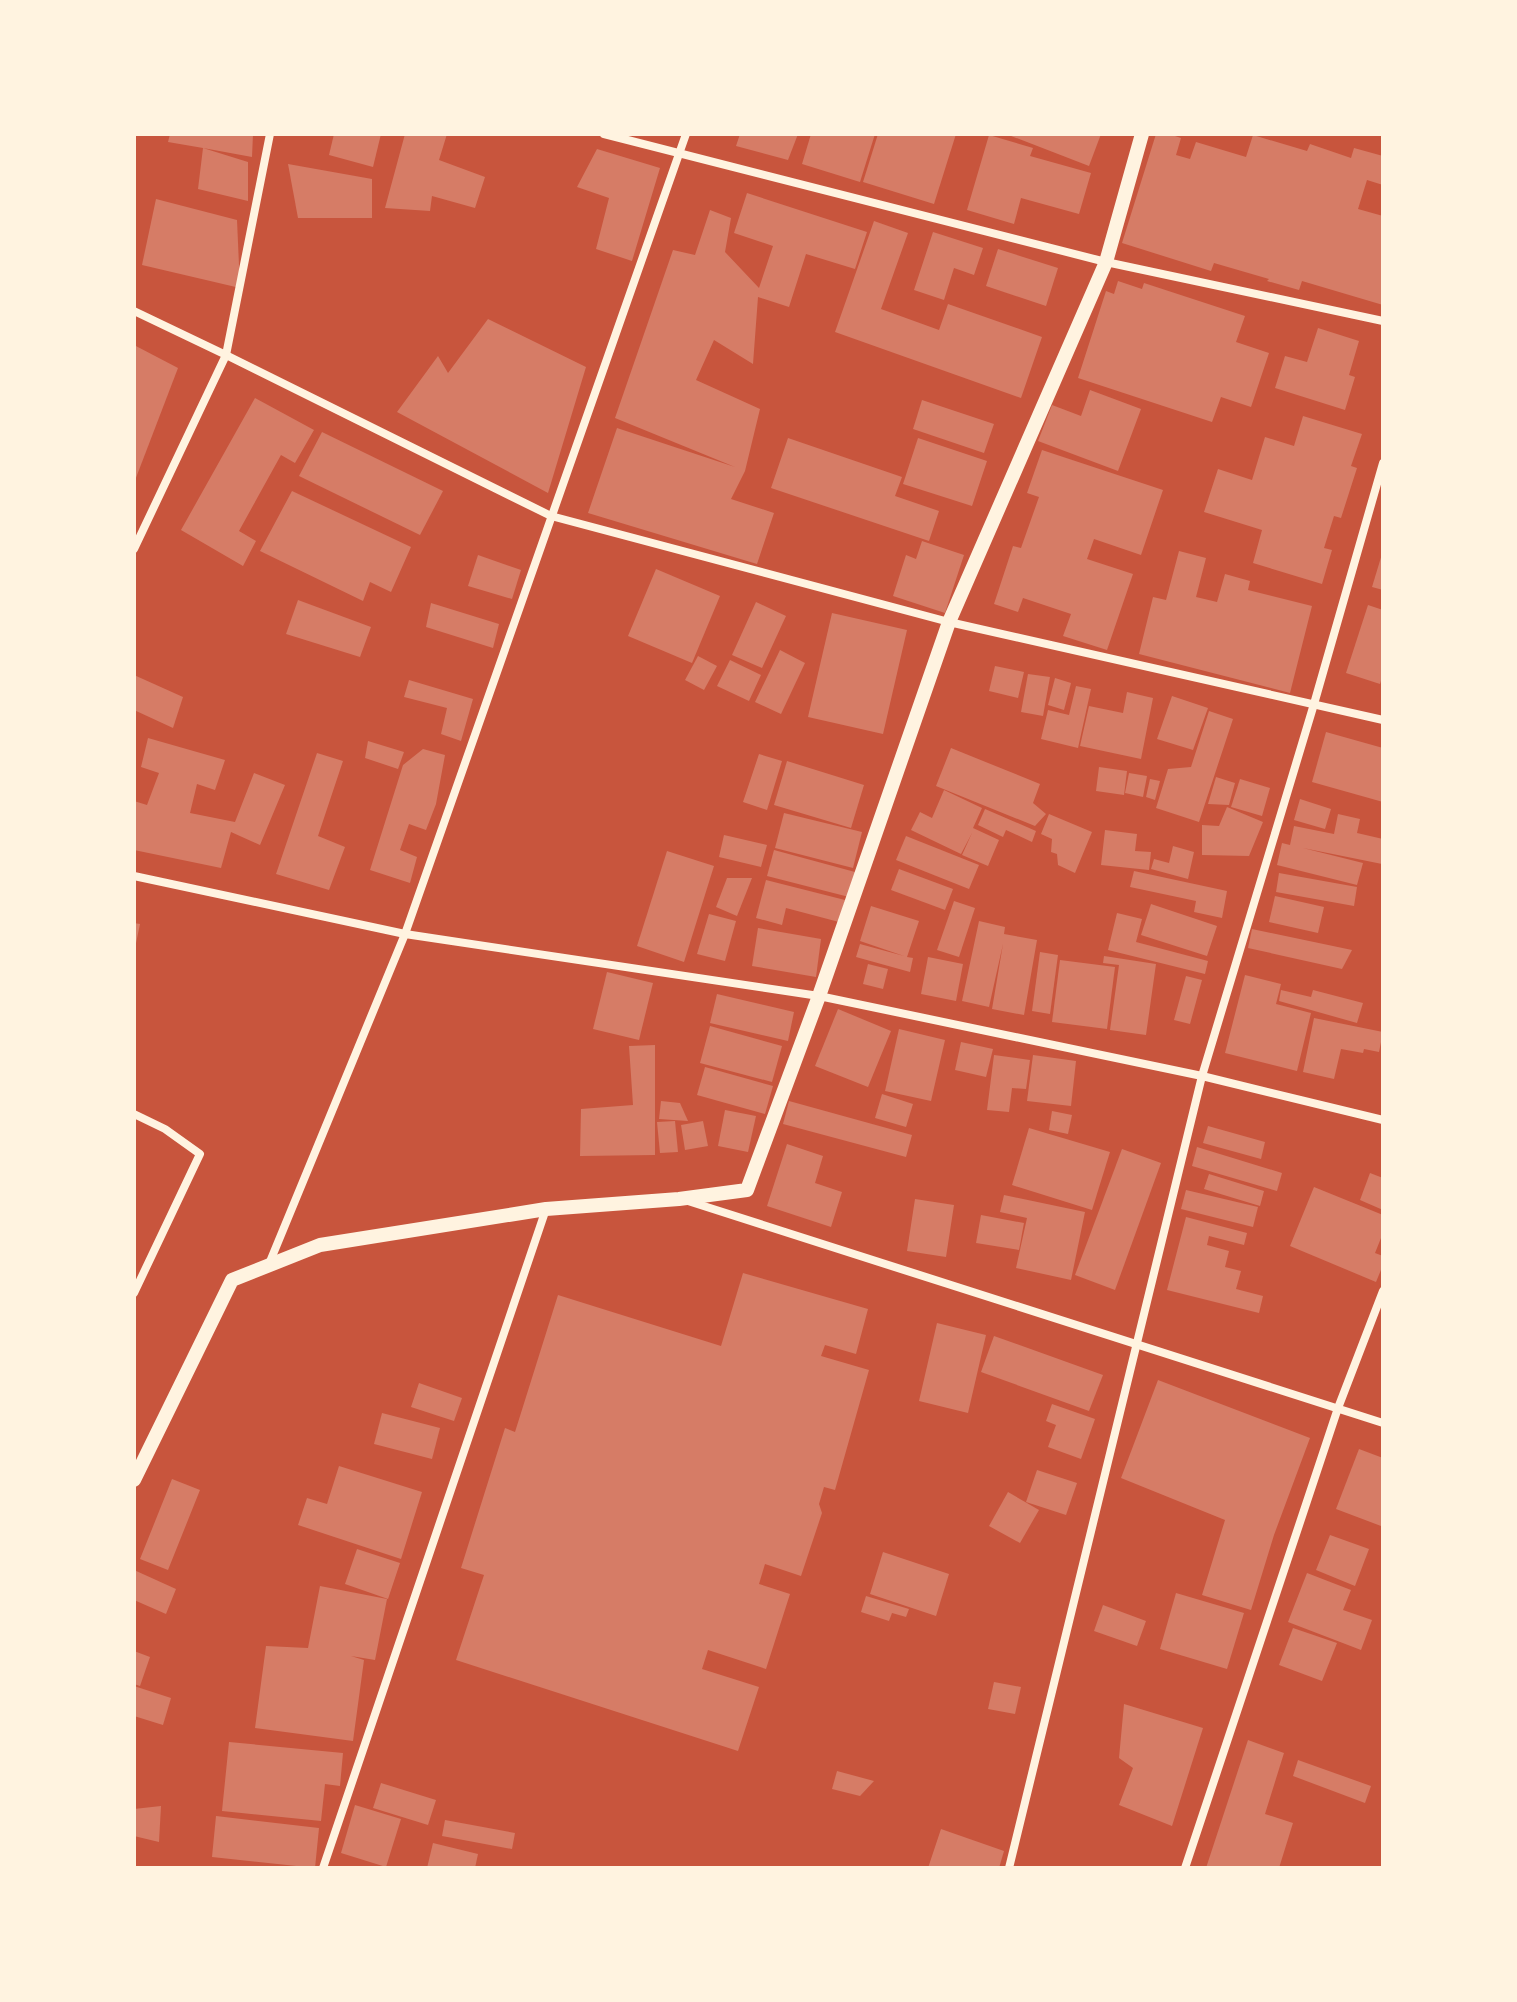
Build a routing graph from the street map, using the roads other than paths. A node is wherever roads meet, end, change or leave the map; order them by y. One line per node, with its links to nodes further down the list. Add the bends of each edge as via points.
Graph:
1 (270, 134): 9 (street)
2 (604, 134): 5 (street)
3 (686, 134): 5 (street)
4 (1142, 134): 6 (street)
5 (680, 153): 6 (street); 11 (street)
6 (1106, 262): 8 (street); 13 (street)
7 (134, 311): 9 (street)
8 (1383, 321)
9 (226, 355): 11 (street); 12 (street)
10 (1383, 463): 14 (street)
11 (551, 516): 13 (street); 17 (street)
12 (134, 549)
13 (949, 622): 14 (street); 18 (street)
14 (1314, 704): 15 (street); 19 (street)
15 (1383, 720)
16 (134, 876): 17 (street)
17 (405, 934): 18 (street); 24 (street)
18 (819, 996): 19 (street); 22 (street, via 747,1190)
19 (1202, 1076): 21 (street); 27 (street)
20 (134, 1114): 26 (street, via 200,1154)
21 (1383, 1120)
22 (679, 1199): 23 (street); 27 (street)
23 (546, 1209): 24 (street, via 320,1245); 31 (street)
24 (269, 1264): 30 (street, via 232,1280)
25 (1383, 1291): 28 (street)
26 (134, 1293)
27 (1135, 1344): 28 (street); 32 (street)
28 (1338, 1408): 29 (street); 33 (street)
29 (1383, 1423)
30 (134, 1480)
31 (323, 1868)
32 (1009, 1868)
33 (1185, 1868)

